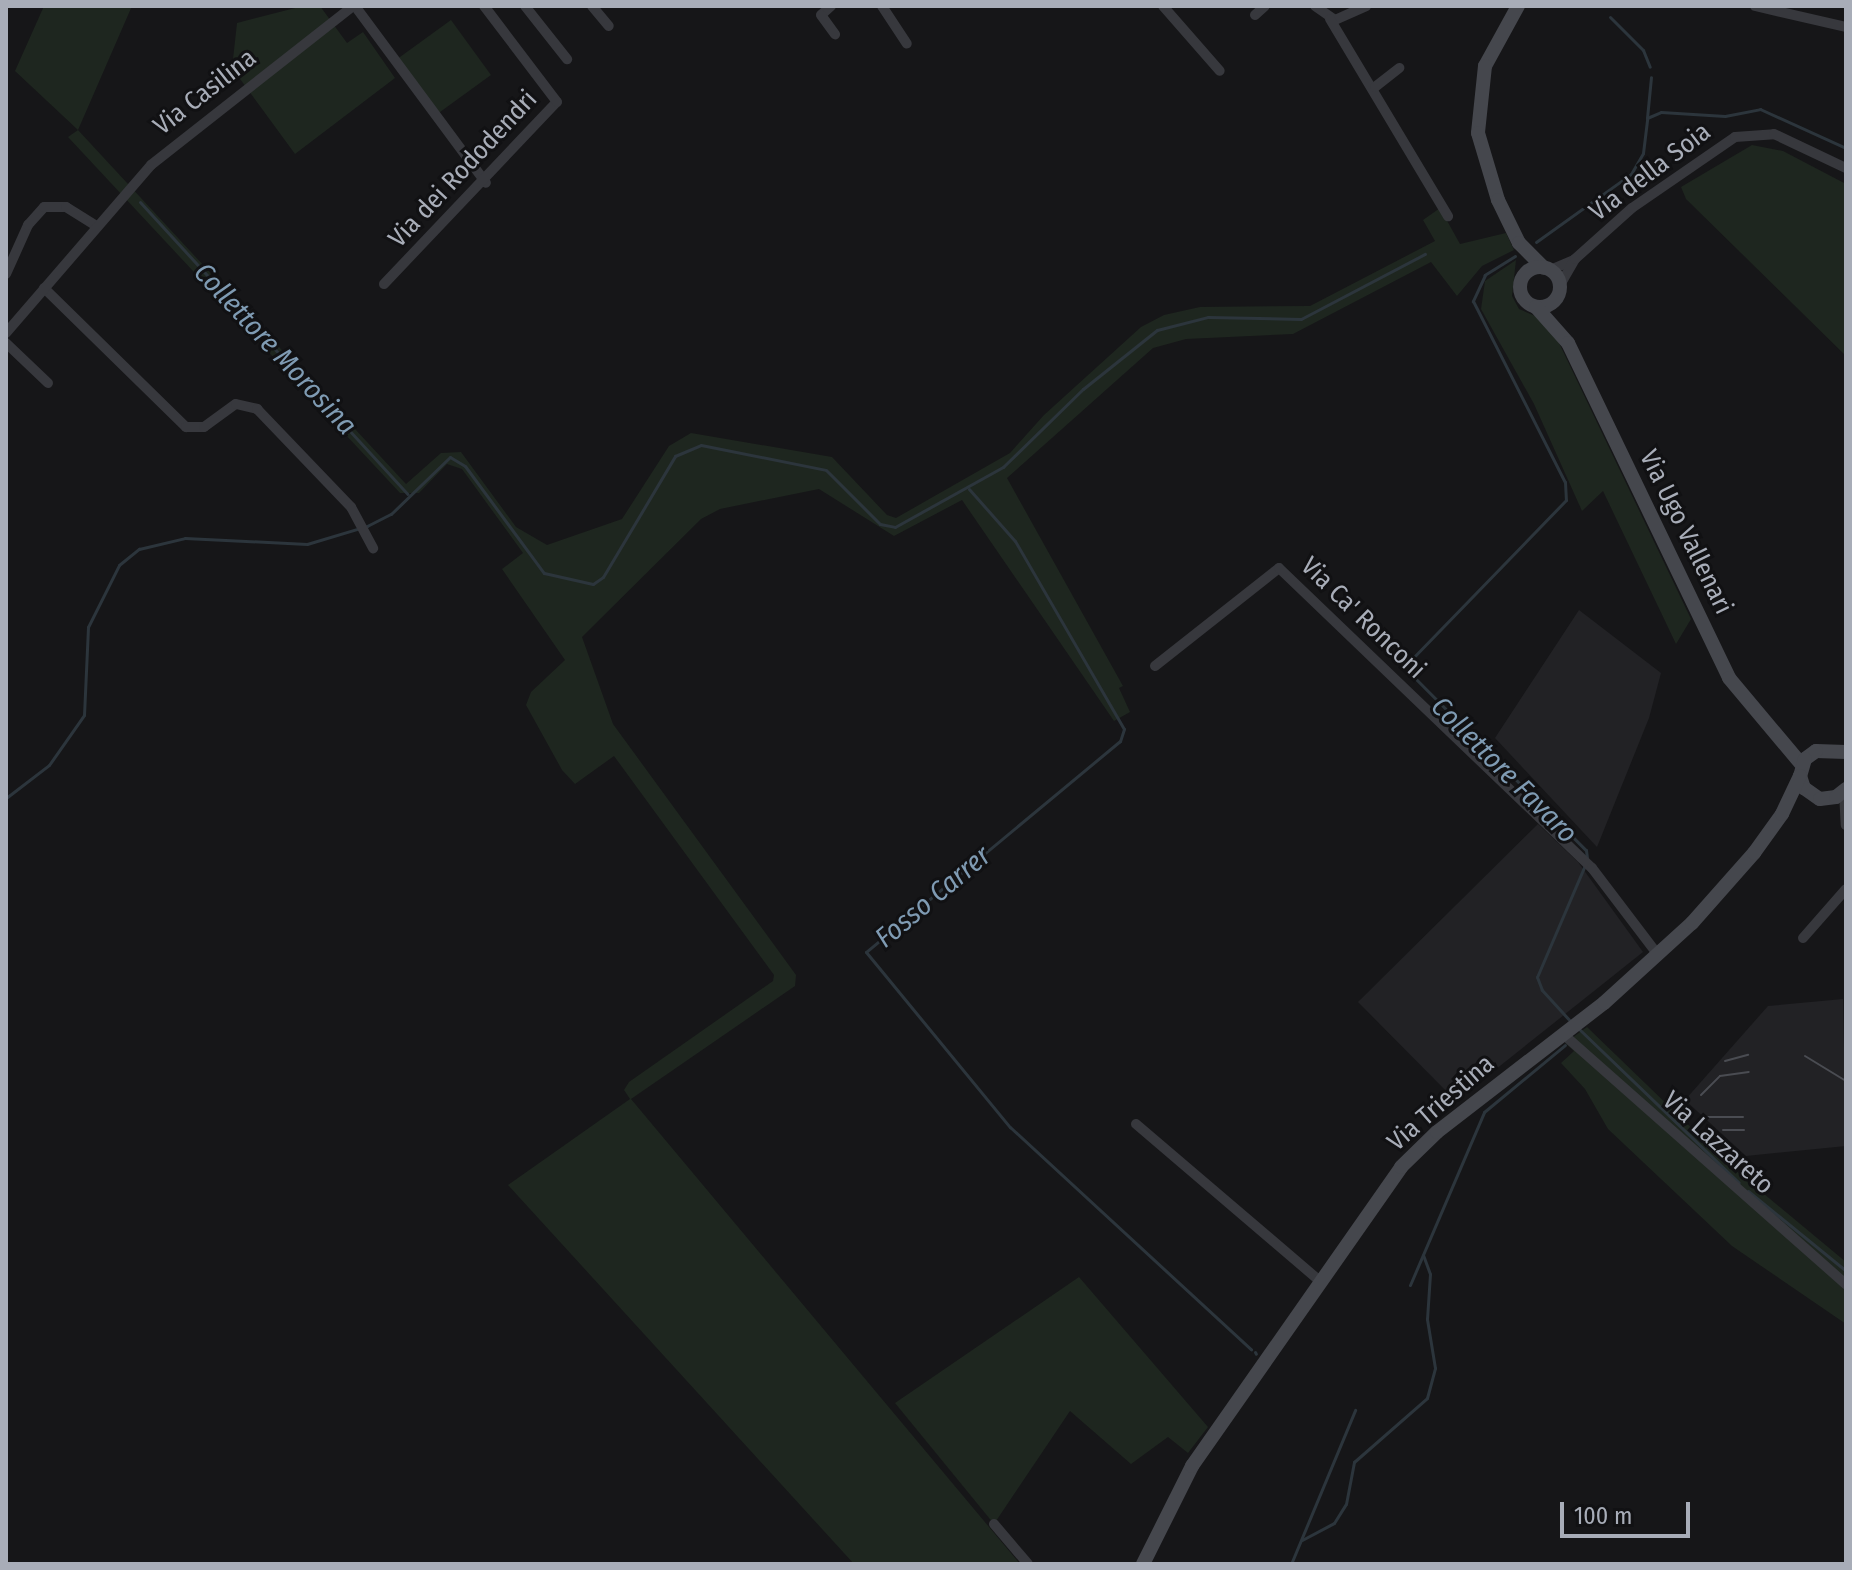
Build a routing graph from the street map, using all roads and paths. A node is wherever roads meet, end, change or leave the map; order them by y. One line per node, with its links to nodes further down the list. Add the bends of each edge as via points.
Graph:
1 (354, 6): 24 (street); 27 (street, Via Casilina, via 165,151)
2 (484, 6): 24 (street, Via dei Rododendri, via 557,102)
3 (525, 6): 19 (street)
4 (592, 6): 15 (street)
5 (831, 6): 17 (street, via 821,15)
6 (882, 6): 18 (street)
7 (1163, 6): 21 (street)
8 (1265, 6): 13 (street)
9 (1315, 6): 14 (street)
10 (1366, 6): 14 (street)
11 (1518, 6): 29 (street, Via Ugo Vallenari, via 1489,54 1477,119 1491,182)
12 (1755, 6): 16 (street)
13 (1255, 15)
14 (1333, 20): 22 (street)
15 (609, 26)
16 (1846, 27)
17 (835, 34)
18 (907, 44)
19 (567, 59)
20 (1399, 68): 22 (street)
21 (1220, 71)
22 (1375, 87): 26 (street)
23 (1846, 168): 30 (street, Via della Soia, via 1782,137 1742,135 1652,193)
24 (486, 183): 34 (street, Via dei Rododendri)
25 (78, 215): 27 (street); 28 (street); 32 (street, via 57,205 40,210)
26 (1448, 216)
27 (95, 225): 28 (street, Via Casilina)
28 (81, 242): 35 (street, Via Casilina)
29 (1519, 243): 31 (street, Via Ugo Vallenari); 33 (street, Via Ugo Vallenari)
30 (1575, 259): 31 (street, Via della Soia); 36 (street, Via della Soia)
31 (1547, 269): 33 (street, via 1532,270); 36 (street, Via Ugo Vallenari)
32 (6, 274)
33 (1522, 279): 37 (street, Via Ugo Vallenari, via 1524,299)
34 (384, 284)
35 (44, 288): 38 (street, Via Casilina); 42 (street, via 186,427 204,427 236,404 257,409 365,527)
36 (1559, 291): 37 (street); 40 (street, Via Ugo Vallenari)
37 (1536, 307): 40 (street, Via Ugo Vallenari)
38 (6, 333)
39 (6, 343): 41 (street)
40 (1568, 343): 44 (street, Via Ugo Vallenari, via 1729,678)
41 (48, 383)
42 (373, 548)
43 (1155, 666): 54 (street, Via Ca' Ronconi, via 1279,568 1592,868)
44 (1774, 733): 45 (street, Via Ugo Vallenari); 47 (street, Via Ugo Vallenari)
45 (1816, 751): 46 (street); 47 (street, Via Triestina)
46 (1843, 754)
47 (1801, 770): 49 (street, Via Ugo Vallenari); 50 (street, Via Triestina)
48 (1845, 790): 49 (street, Via Triestina); 51 (street)
49 (1821, 798): 50 (street, Via Triestina); 51 (street)
50 (1782, 814): 54 (street, Via Triestina, via 1733,880)
51 (1846, 826)
52 (1846, 889): 53 (street)
53 (1803, 938)
54 (1658, 955): 55 (street, Via Triestina)
55 (1565, 1033): 57 (street, Via Triestina, via 1411,1156); 58 (street, Via Lazzareto)
56 (1136, 1124): 57 (street)
57 (1320, 1281): 61 (street, Via Triestina, via 1192,1466)
58 (1846, 1284)
59 (994, 1524): 60 (street)
60 (1028, 1564)
61 (1143, 1564)

